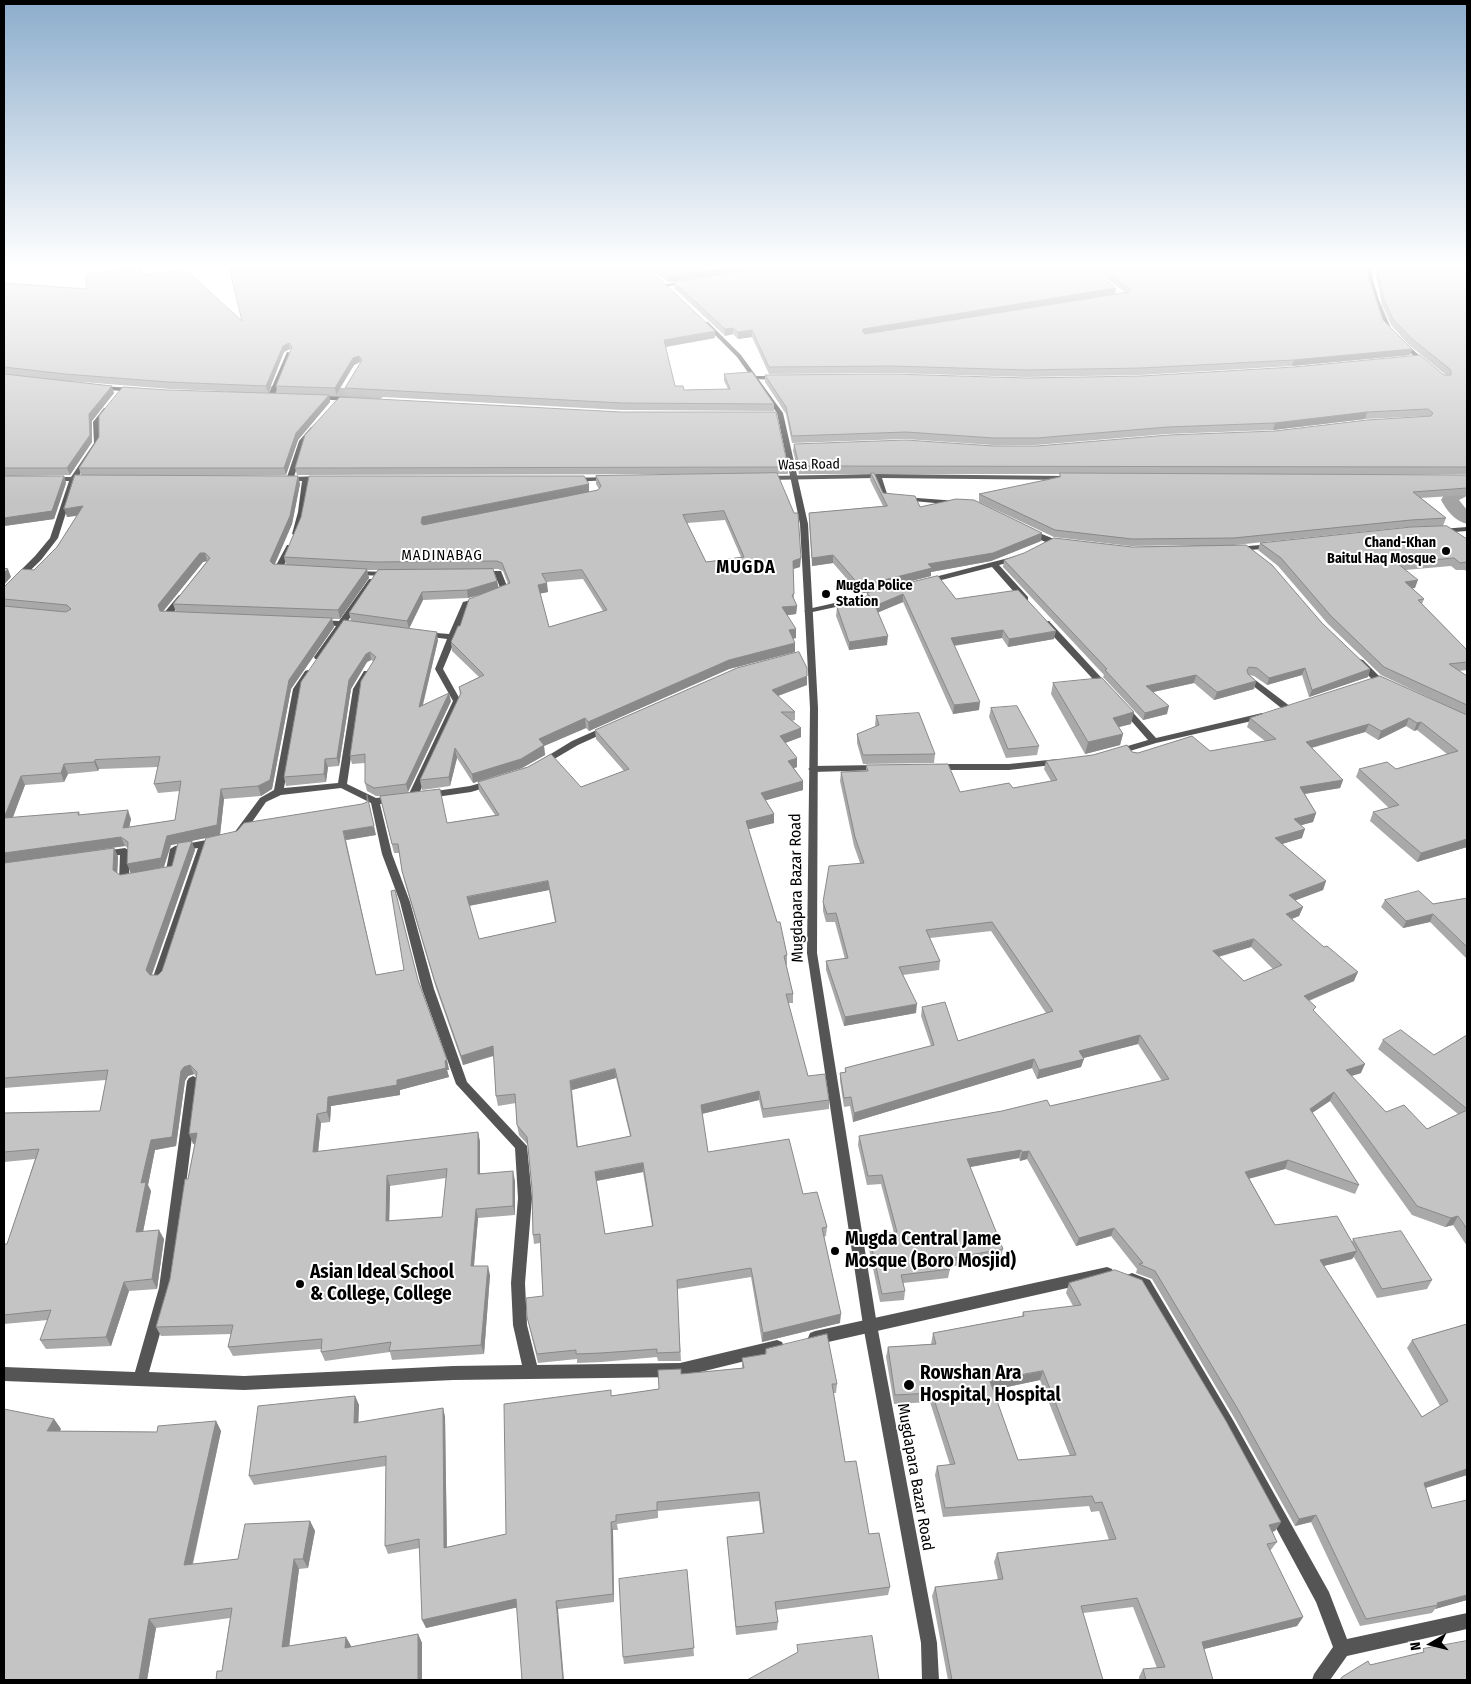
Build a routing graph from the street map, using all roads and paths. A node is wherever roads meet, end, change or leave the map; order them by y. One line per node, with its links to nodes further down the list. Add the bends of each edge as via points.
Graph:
1 (728, 345): 7 (street, Mugdapara Bazar Road)
2 (1405, 345): 4 (street)
3 (289, 353): 12 (street)
4 (1419, 358): 5 (street); 6 (street)
5 (1410, 359)
6 (1432, 368)
7 (757, 378): 8 (street); 28 (street, Mugdapara Bazar Road, via 792,446)
8 (786, 378)
9 (95, 387): 10 (street)
10 (123, 389): 11 (street); 14 (street)
11 (142, 391)
12 (273, 393): 15 (street); 16 (street)
13 (342, 395): 17 (street); 18 (street); 20 (street)
14 (118, 396)
15 (262, 396)
16 (281, 397)
17 (309, 398)
18 (357, 399)
19 (112, 402): 31 (street, via 96,422 97,443)
20 (332, 405)
21 (320, 420): 24 (street, via 302,441)
22 (878, 476): 28 (street, Wasa Road); 29 (street, Wasa Road); 37 (street, via 884,498)
23 (280, 478): 24 (street)
24 (290, 478): 25 (street)
25 (306, 478): 26 (street); 52 (street, via 302,512 294,540 278,569)
26 (324, 478)
27 (755, 478): 28 (street, Wasa Road)
28 (794, 478): 61 (street, Mugdapara Bazar Road, via 804,524)
29 (1072, 478)
30 (43, 479): 31 (street)
31 (73, 479): 32 (street); 59 (street, via 54,538)
32 (93, 479)
33 (617, 479): 35 (street)
34 (568, 480): 35 (street)
35 (588, 480): 36 (street)
36 (592, 488)
37 (966, 504)
38 (1019, 527): 43 (street)
39 (1467, 529): 40 (street)
40 (1452, 530): 41 (street); 42 (street)
41 (1428, 531)
42 (1461, 540)
43 (1051, 541): 44 (street); 45 (street)
44 (1066, 544)
45 (1043, 545)
46 (1282, 545): 47 (street)
47 (1248, 548): 48 (street); 50 (street)
48 (1232, 549)
49 (1027, 553): 51 (street)
50 (1261, 558)
51 (995, 565): 57 (street); 73 (street)
52 (297, 570)
53 (344, 572): 55 (street)
54 (471, 573): 67 (street, via 498,573 505,591 466,604)
55 (377, 574): 56 (street); 64 (street)
56 (396, 574)
57 (917, 584)
58 (189, 587): 62 (street, via 166,616)
59 (4, 591)
60 (891, 591): 61 (street)
61 (808, 611): 79 (street, Mugdapara Bazar Road, via 805,654 814,708)
62 (185, 617)
63 (312, 622): 64 (street)
64 (342, 622): 65 (street); 82 (street, via 297,689)
65 (367, 627)
66 (418, 634): 67 (street)
67 (453, 636): 83 (street, via 438,669 456,701)
68 (1351, 653): 71 (street, via 1373,680)
69 (372, 665): 81 (street, via 357,689)
70 (1250, 679): 73 (street, via 1292,708)
71 (1395, 687)
72 (618, 723): 76 (street)
73 (1154, 740): 74 (street)
74 (1106, 755)
75 (1072, 760): 77 (street, via 1009,767)
76 (534, 767)
77 (925, 767)
78 (888, 768): 79 (street)
79 (813, 769): 89 (street, Mugdapara Bazar Road, via 812,953)
80 (499, 780): 83 (street, via 471,789)
81 (342, 785): 82 (street); 84 (street)
82 (279, 792): 85 (street, via 263,800 236,838)
83 (412, 798): 84 (street)
84 (375, 801): 90 (street, via 387,854 405,902 428,989 462,1084 520,1146 526,1198 518,1291 520,1325)
85 (204, 844): 86 (street, via 175,849 171,872 124,880 125,851); 87 (street)
86 (97, 855)
87 (158, 980)
88 (193, 1081): 92 (street, via 166,1288)
89 (871, 1325): 90 (street, via 680,1370); 94 (street, via 1112,1272 1145,1284 1228,1425 1323,1598); 95 (street, Mugdapara Bazar Road, via 929,1643)
90 (531, 1372): 92 (street, via 244,1383)
91 (4, 1374): 92 (street)
92 (140, 1379)
93 (1467, 1621): 94 (street)
94 (1342, 1649): 96 (street)
95 (930, 1680)
96 (1320, 1680)

